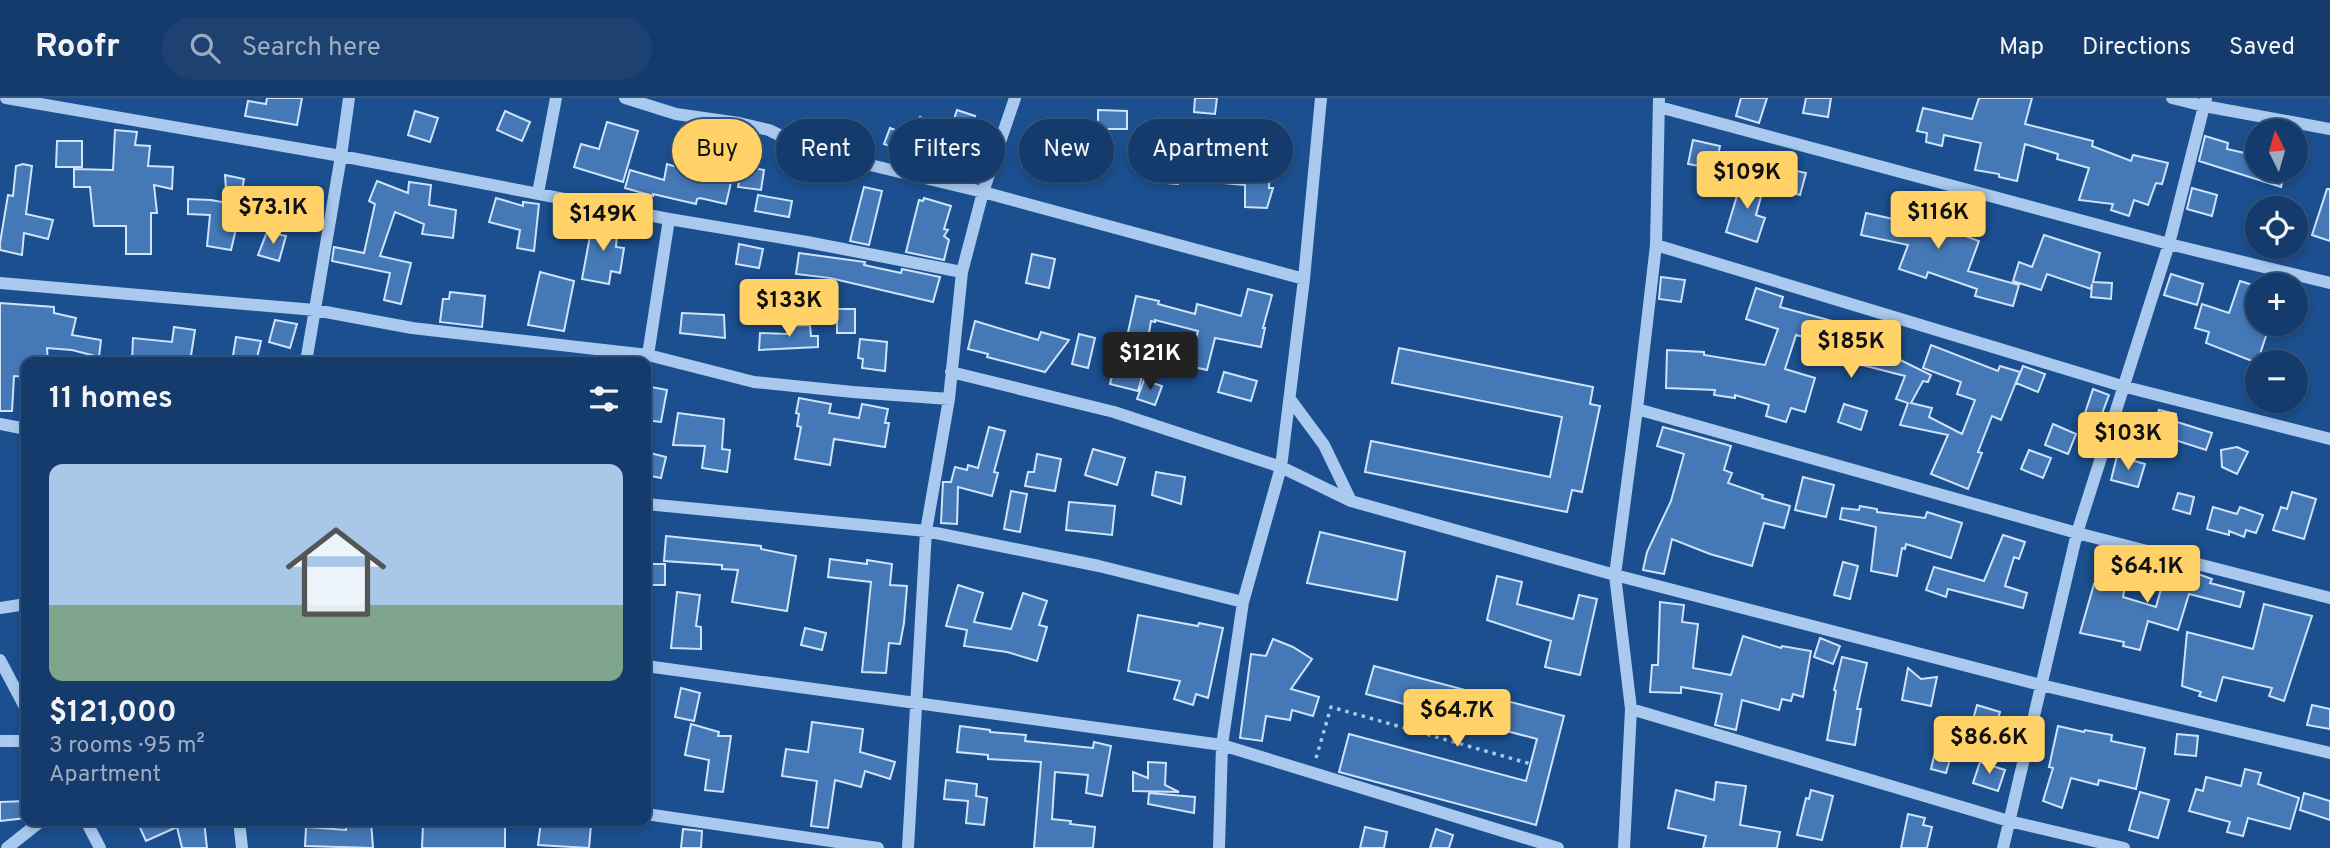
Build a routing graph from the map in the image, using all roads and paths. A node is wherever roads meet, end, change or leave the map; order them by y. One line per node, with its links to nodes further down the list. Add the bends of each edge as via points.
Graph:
1 (6, 98): 11 (street)
2 (349, 98): 11 (street)
3 (556, 98): 13 (street)
4 (625, 98): 12 (street, via 676,114 769,130 812,151)
5 (1015, 98): 12 (street)
6 (1321, 98): 18 (street)
7 (2172, 98): 8 (street)
8 (2205, 102): 10 (street); 15 (street)
9 (1659, 103): 15 (street); 16 (street)
10 (2330, 129)
11 (341, 156): 13 (street); 21 (street)
12 (983, 192): 17 (street); 18 (street)
13 (538, 193): 14 (street)
14 (668, 219): 17 (street); 22 (street)
15 (2169, 244): 20 (street); 25 (street)
16 (1656, 245): 25 (street); 28 (street)
17 (962, 272): 24 (street)
18 (1304, 279): 27 (street)
19 (0, 283): 21 (street)
20 (2330, 283)
21 (315, 310): 22 (street, via 412,328); 23 (street)
22 (648, 355): 26 (street, via 754,382)
23 (307, 357)
24 (951, 372): 26 (street); 32 (street, via 1114,412)
25 (2122, 386): 31 (street); 36 (street)
26 (949, 399): 35 (street)
27 (1290, 399): 32 (street); 33 (street, via 1324,445)
28 (1637, 409): 36 (street); 37 (street)
29 (0, 424): 30 (street)
30 (21, 428)
31 (2330, 439)
32 (1281, 467): 33 (street); 39 (street)
33 (1351, 501): 37 (street)
34 (651, 504): 35 (street)
35 (926, 531): 39 (street, via 1099,566); 46 (street)
36 (2077, 533): 38 (street); 44 (street)
37 (1615, 575): 44 (street); 47 (street)
38 (2330, 598)
39 (1243, 602): 50 (street)
40 (21, 605): 41 (street)
41 (0, 608)
42 (0, 660): 45 (street)
43 (651, 667): 46 (street)
44 (2041, 685): 51 (street); 55 (street)
45 (21, 700)
46 (918, 705): 50 (street); 63 (street)
47 (1631, 709): 55 (street); 66 (street)
48 (0, 741): 49 (street)
49 (21, 741)
50 (1222, 745): 53 (street); 64 (street)
51 (2330, 753)
52 (1531, 764): 53 (path, via 1331,707)
53 (1312, 773): 65 (street)
54 (651, 815): 62 (street)
55 (2010, 821): 67 (street); 68 (street)
56 (35, 826): 59 (street)
57 (89, 826): 60 (street)
58 (240, 826): 61 (street)
59 (7, 848)
60 (100, 848)
61 (242, 848)
62 (877, 848)
63 (908, 848)
64 (1219, 848)
65 (1558, 848)
66 (1624, 848)
67 (2003, 848)
68 (2124, 848)

